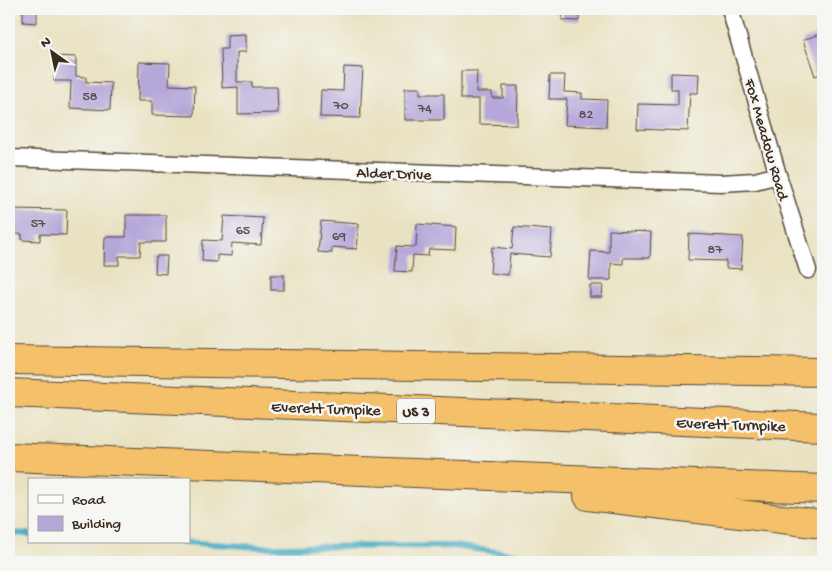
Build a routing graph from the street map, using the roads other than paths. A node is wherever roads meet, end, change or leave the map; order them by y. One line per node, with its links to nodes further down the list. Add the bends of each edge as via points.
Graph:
1 (730, 9): 3 (street, Fox Meadow Road)
2 (9, 158): 3 (street, Alder Drive, via 721,184)
3 (778, 175): 4 (street, Fox Meadow Road)
4 (808, 270)
5 (9, 360): 6 (highway)
6 (823, 372)
7 (9, 393): 8 (highway, Everett Turnpike / US 3)
8 (823, 426)
9 (9, 457): 10 (highway)
10 (391, 472): 11 (highway); 12 (highway)
11 (823, 489)
12 (823, 524)

